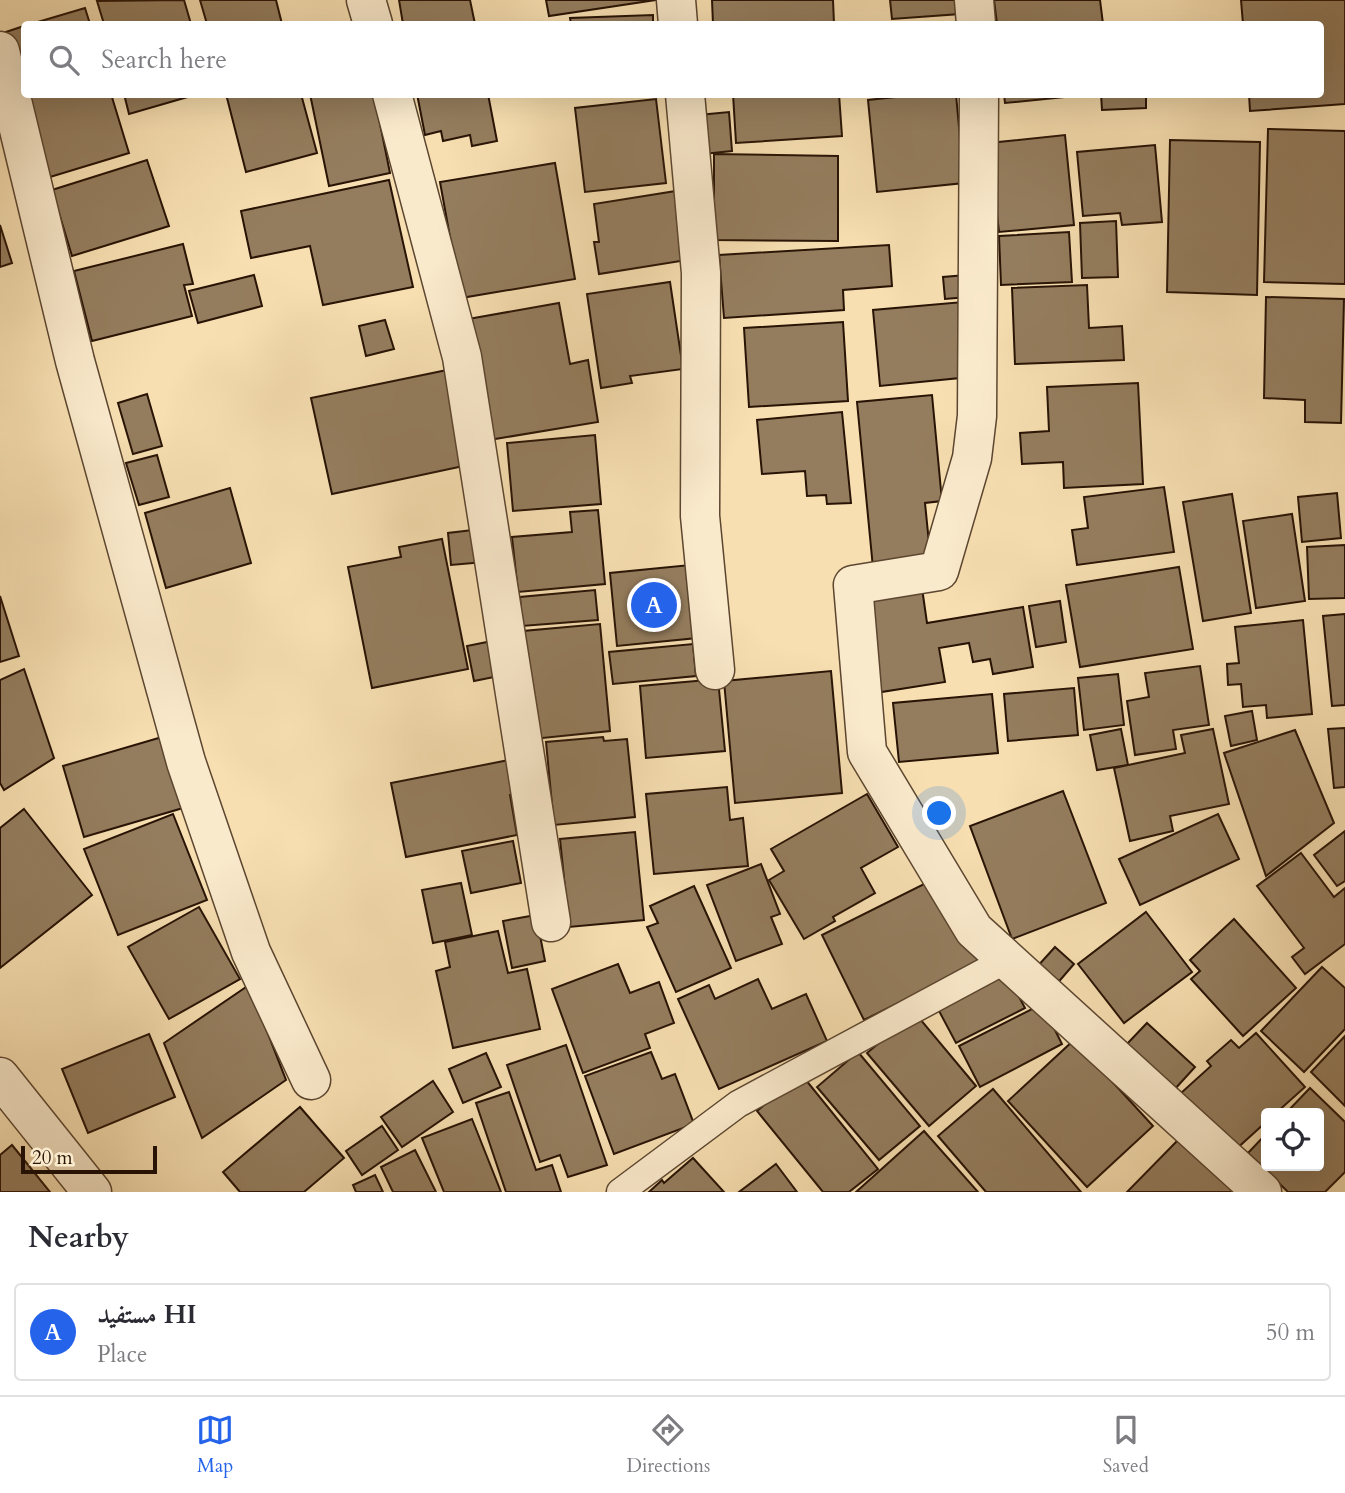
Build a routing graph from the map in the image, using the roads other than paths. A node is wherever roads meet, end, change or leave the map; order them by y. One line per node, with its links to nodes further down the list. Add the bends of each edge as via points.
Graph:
1 (366, 0): 4 (street)
2 (676, 0): 5 (street)
3 (974, 0): 6 (street)
4 (372, 21)
5 (678, 21)
6 (976, 21)
7 (0, 51): 15 (street, via 75,361 186,762 251,952)
8 (392, 98): 12 (street, via 462,358)
9 (685, 98): 11 (street, via 701,273 700,516)
10 (979, 98): 13 (street, via 977,416 972,458 939,571 853,585 867,752 974,930)
11 (715, 670)
12 (551, 922)
13 (1006, 960): 17 (lane, via 738,1104); 18 (street)
14 (0, 1077): 16 (street)
15 (311, 1080)
16 (93, 1192)
17 (620, 1192)
18 (1262, 1192)

